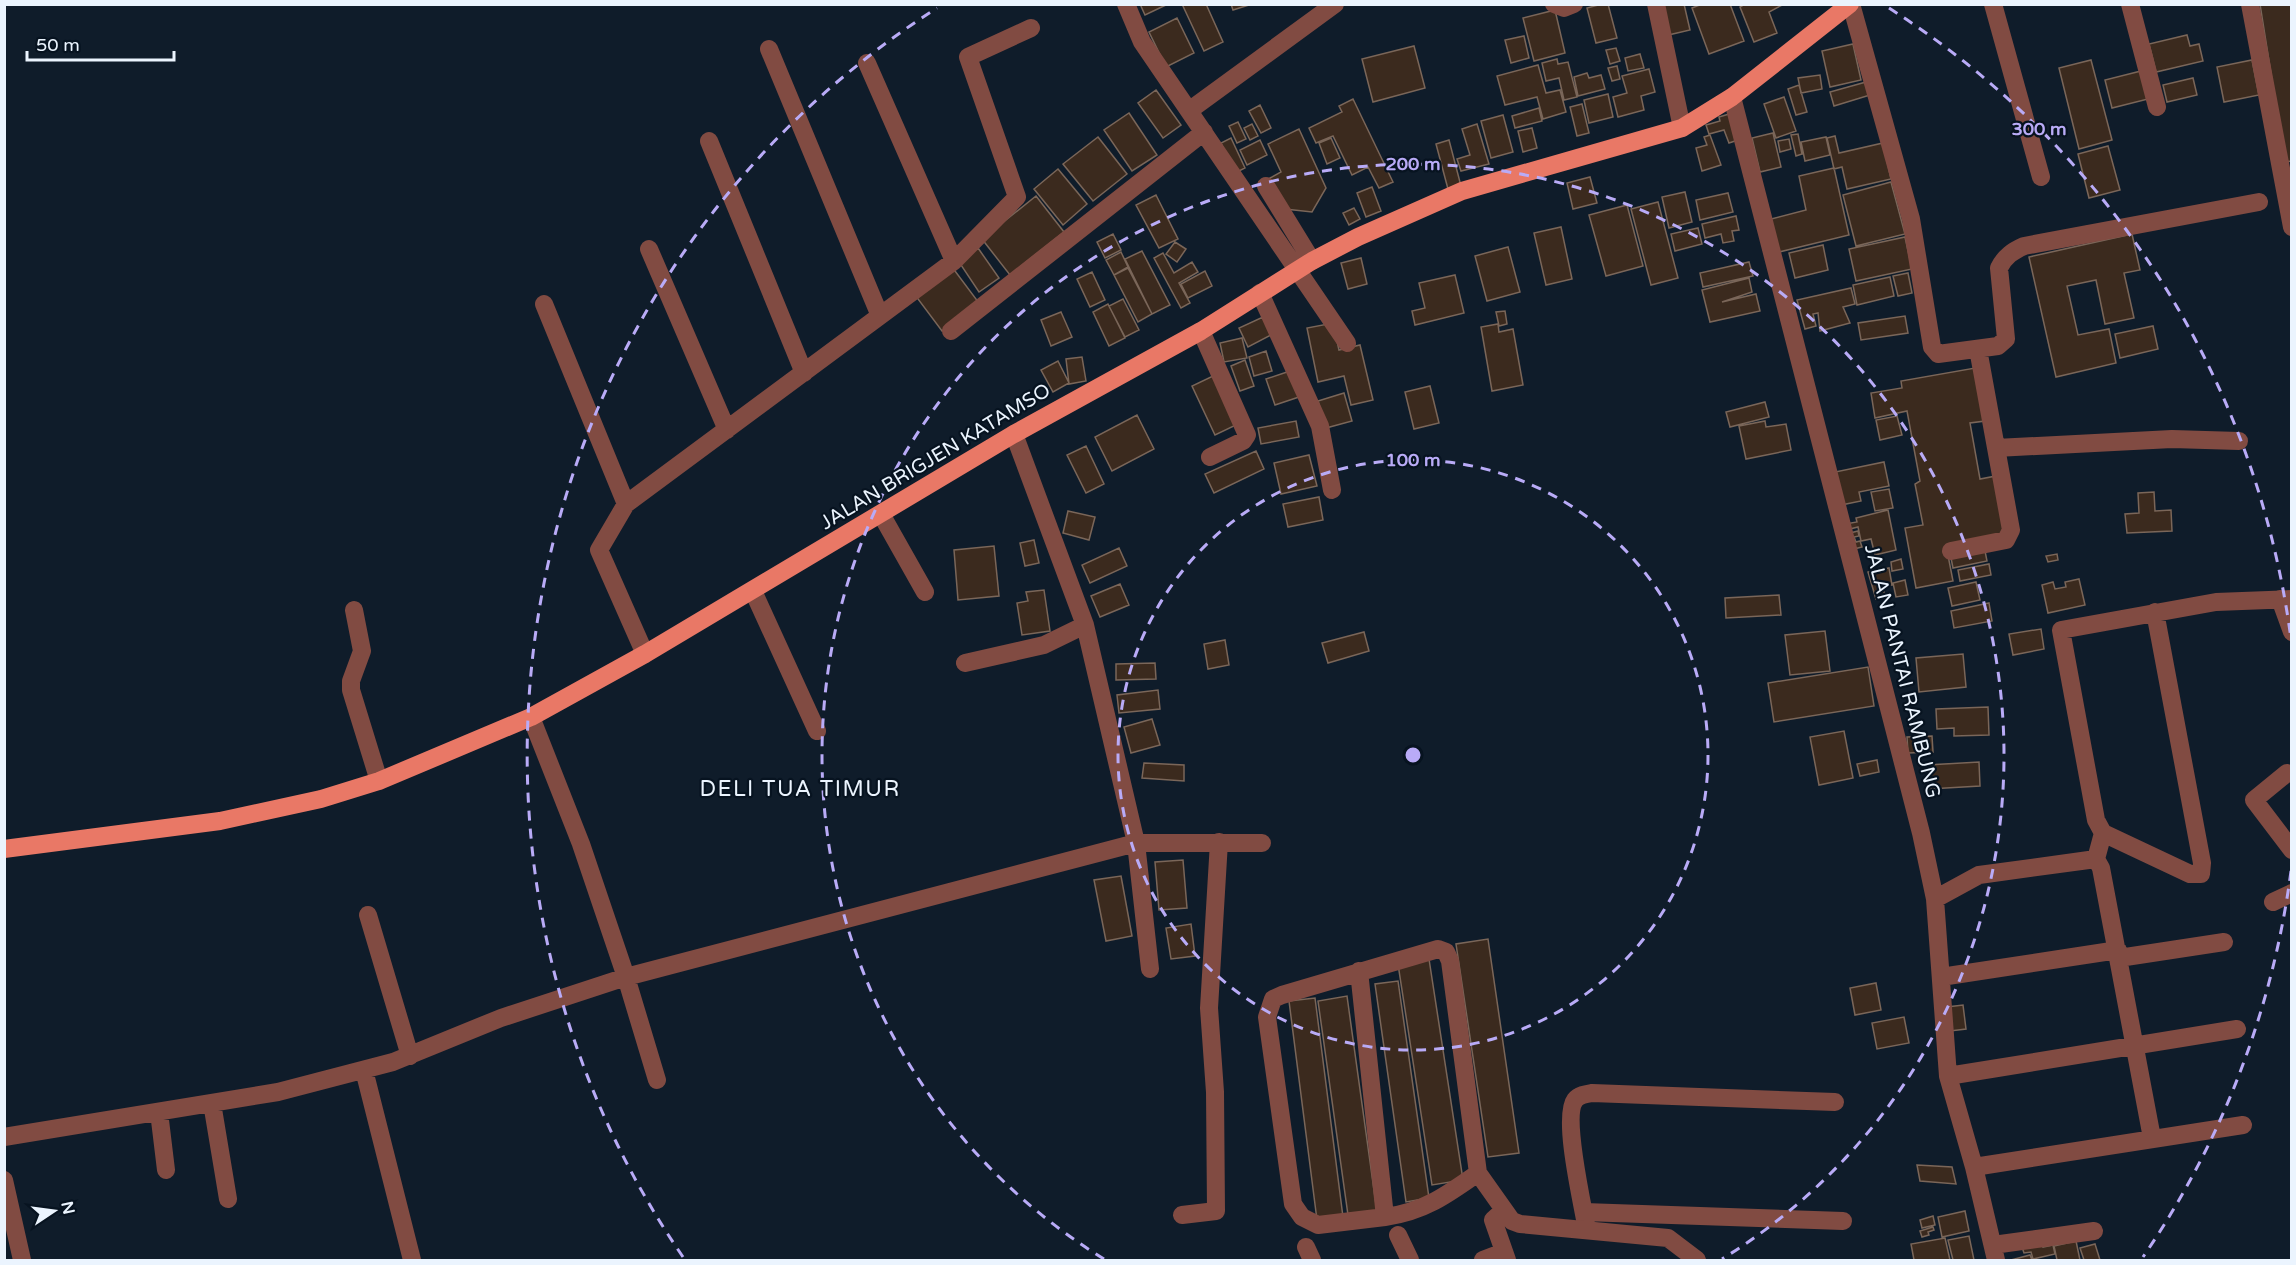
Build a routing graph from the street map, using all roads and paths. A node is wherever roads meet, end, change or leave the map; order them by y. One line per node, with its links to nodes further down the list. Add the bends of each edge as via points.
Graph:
1 (1126, 4): 15 (street, via 1142,42)
2 (1335, 4): 15 (street)
3 (1554, 4): 4 (street, via 1563,8)
4 (1574, 4)
5 (1656, 4): 16 (street)
6 (1851, 4): 13 (main road, JALAN BRIGJEN KATAMSO); 32 (street, via 1911,219 1932,346 1938,354 1946,355)
7 (1993, 4): 19 (street)
8 (2130, 4): 14 (street)
9 (2250, 4): 22 (street)
10 (1031, 28): 24 (street, via 968,57 1017,197)
11 (769, 49): 28 (street)
12 (867, 63): 24 (street)
13 (1732, 97): 16 (main road, JALAN BRIGJEN KATAMSO); 64 (street, JALAN PANTAI RAMBUNG)
14 (2157, 107)
15 (1190, 110): 17 (street)
16 (1682, 128): 25 (main road, JALAN BRIGJEN KATAMSO, via 1462,191 1367,232)
17 (1204, 132): 25 (street); 29 (street)
18 (709, 141): 33 (street)
19 (2041, 177)
20 (1266, 186): 25 (street)
21 (2259, 202): 32 (street, via 2014,250 1999,268 2006,339 1998,346)
22 (2292, 227)
23 (649, 249): 34 (street)
24 (954, 261): 28 (street)
25 (1305, 266): 26 (main road, JALAN BRIGJEN KATAMSO); 31 (street)
26 (1260, 292): 30 (main road, JALAN BRIGJEN KATAMSO); 39 (street, via 1320,426)
27 (543, 304): 40 (street)
28 (880, 316): 33 (street)
29 (951, 331)
30 (1201, 331): 35 (main road, JALAN BRIGJEN KATAMSO); 38 (street, via 1247,435 1243,441)
31 (1347, 343)
32 (1978, 350): 37 (street)
33 (804, 373): 34 (street)
34 (727, 430): 40 (street)
35 (1014, 434): 41 (main road, JALAN BRIGJEN KATAMSO); 48 (street)
36 (2239, 441): 37 (street, via 2172,439)
37 (1996, 448): 42 (street, via 2010,535 2006,540)
38 (1210, 457)
39 (1332, 490)
40 (626, 504): 50 (street, via 599,550)
41 (881, 514): 43 (main road, JALAN BRIGJEN KATAMSO); 44 (street)
42 (1951, 551)
43 (753, 591): 50 (main road, JALAN BRIGJEN KATAMSO); 53 (street)
44 (926, 592)
45 (2286, 599): 47 (street, via 2216,602); 49 (street)
46 (354, 610): 55 (street, via 362,651 351,690)
47 (2155, 612): 56 (street, via 2061,630 2096,820); 56 (street, via 2201,874 2190,874)
48 (1085, 625): 51 (street, via 1044,645); 57 (street)
49 (2292, 632)
50 (645, 654): 52 (main road, JALAN BRIGJEN KATAMSO)
51 (965, 663)
52 (531, 717): 55 (main road, JALAN BRIGJEN KATAMSO); 71 (street, via 581,844)
53 (817, 731)
54 (2287, 773): 61 (street, via 2254,800)
55 (380, 781): 60 (main road, JALAN BRIGJEN KATAMSO, via 220,821)
56 (2103, 833): 62 (street)
57 (1136, 843): 58 (street); 69 (street); 71 (street)
58 (1219, 843): 59 (street); 92 (street, via 1209,1008 1215,1092 1216,1211)
59 (1262, 843)
60 (4, 849)
61 (2292, 850)
62 (2096, 859): 64 (street, via 1979,875); 68 (street, via 2102,868)
63 (2292, 893): 65 (street)
64 (1935, 899): 72 (street, JALAN PANTAI RAMBUNG)
65 (2274, 902)
66 (368, 915): 75 (street)
67 (2224, 942): 68 (street)
68 (2118, 954): 72 (street); 74 (street)
69 (1150, 969)
70 (1359, 971): 87 (street, via 1438,949 1446,952); 93 (street); 93 (street, via 1273,999 1267,1017 1269,1040 1293,1204 1302,1217 1318,1225)
71 (626, 977): 75 (street, via 501,1018); 78 (street)
72 (1941, 977): 77 (street, JALAN PANTAI RAMBUNG)
73 (2237, 1029): 74 (street)
74 (2134, 1047): 77 (street); 84 (street)
75 (410, 1056): 76 (street)
76 (364, 1070): 80 (street, via 278,1092); 101 (street)
77 (1948, 1076): 85 (street, JALAN PANTAI RAMBUNG)
78 (657, 1080)
79 (1835, 1102): 91 (street, via 1592,1093 1581,1096 1574,1101 1569,1123)
80 (212, 1103): 81 (street); 89 (street)
81 (159, 1112): 83 (street); 86 (street)
82 (2243, 1125): 84 (street)
83 (4, 1137)
84 (2152, 1138): 85 (street)
85 (1974, 1167): 98 (street, JALAN PANTAI RAMBUNG)
86 (166, 1170)
87 (1480, 1174): 90 (street); 93 (street, via 1419,1210)
88 (4, 1180): 100 (street)
89 (228, 1199)
90 (1504, 1210): 95 (street, via 1512,1221 1520,1224); 99 (street, via 1493,1220)
91 (1584, 1212): 94 (street); 95 (street)
92 (1182, 1215)
93 (1385, 1217)
94 (1843, 1221)
95 (1587, 1230): 104 (street, via 1668,1238)
96 (2094, 1231): 98 (street)
97 (1398, 1235): 102 (street)
98 (1994, 1253)
99 (1506, 1256): 103 (street)
100 (22, 1260)
101 (412, 1260)
102 (1410, 1260)
103 (1483, 1260)
104 (1697, 1260)

